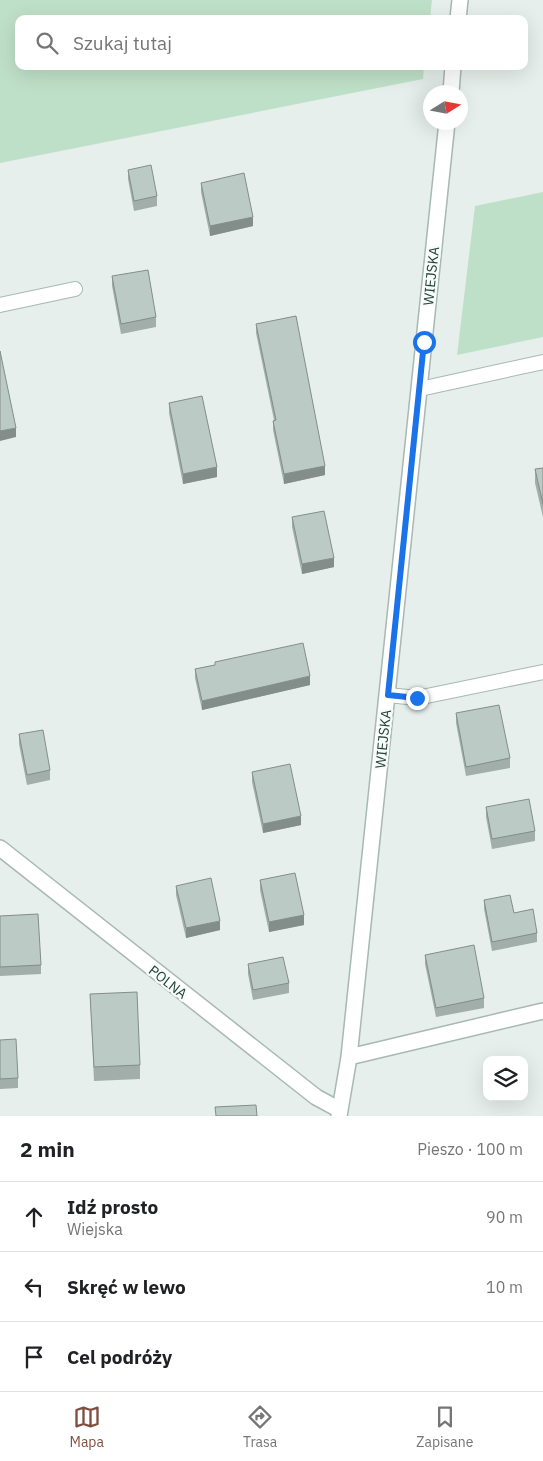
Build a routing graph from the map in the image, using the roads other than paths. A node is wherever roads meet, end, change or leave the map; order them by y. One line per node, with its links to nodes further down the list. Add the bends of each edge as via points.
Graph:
1 (460, 0): 2 (street)
2 (458, 15)
3 (453, 70): 4 (street)
4 (452, 85)
5 (447, 130): 9 (street, WIEJSKA)
6 (76, 289): 7 (lane)
7 (0, 305)
8 (543, 362): 9 (lane)
9 (420, 390): 11 (street, WIEJSKA)
10 (543, 672): 11 (lane, via 417,698)
11 (388, 695): 14 (street, WIEJSKA)
12 (0, 848): 15 (street, POLNA)
13 (543, 1011): 14 (street)
14 (350, 1057): 15 (street, WIEJSKA)
15 (339, 1113)

